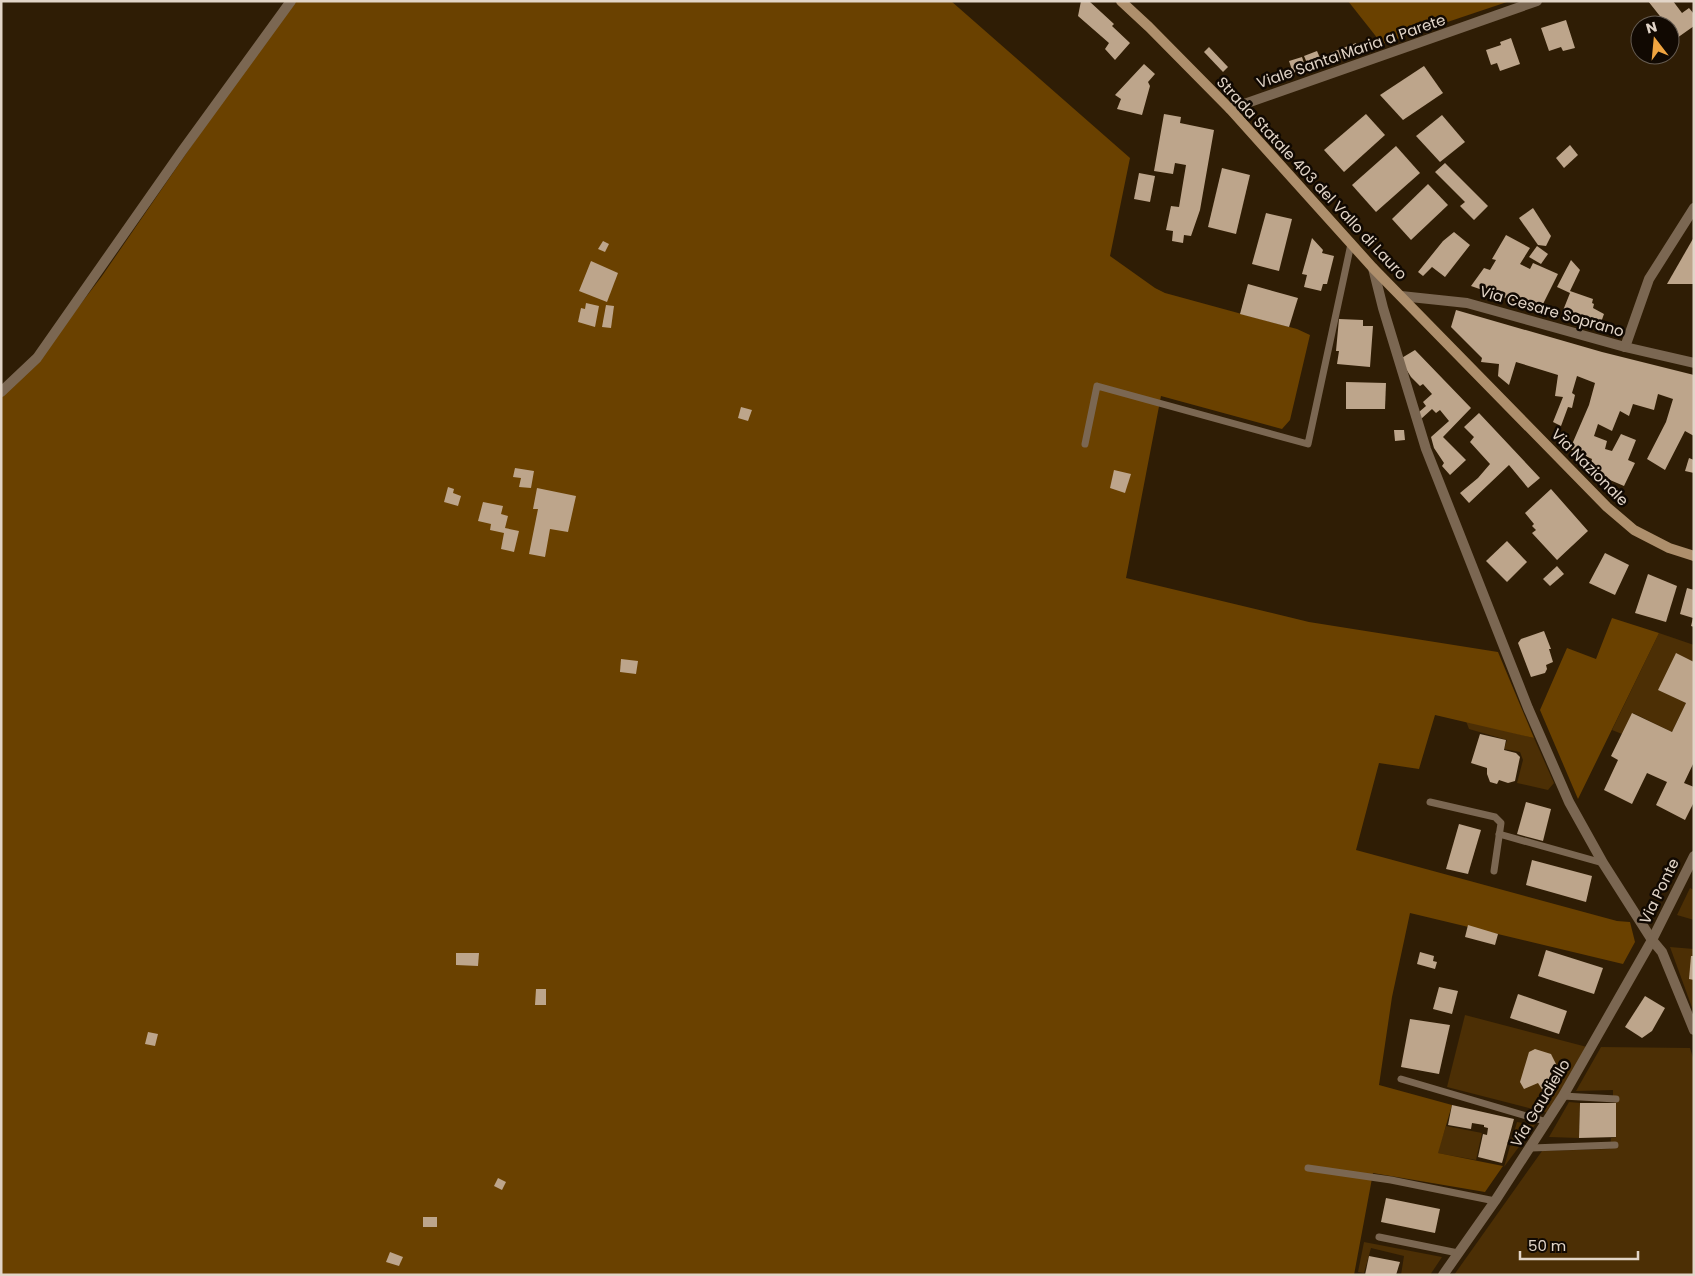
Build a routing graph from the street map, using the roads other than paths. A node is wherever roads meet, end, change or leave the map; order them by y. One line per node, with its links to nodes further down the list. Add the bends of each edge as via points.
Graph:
1 (291, 1): 12 (street, via 37,358)
2 (1121, 1): 4 (main road, Strada Statale 403 del Vallo di Lauro)
3 (1537, 1): 4 (street, Viale Santa Maria a Parete)
4 (1230, 109): 6 (main road, Strada Statale 403 del Vallo di Lauro)
5 (1694, 208): 9 (street, via 1649,279)
6 (1351, 244): 7 (main road, Strada Statale 403 del Vallo di Lauro); 13 (lane, via 1308,444 1097,386)
7 (1373, 268): 8 (main road, Strada Statale 403 del Vallo di Lauro); 18 (street, via 1430,458 1532,717 1569,802)
8 (1402, 296): 9 (street, Via Cesare Soprano, via 1467,302); 11 (main road, Strada Statale 403 del Vallo di Lauro)
9 (1625, 347): 10 (street, Via Cesare Soprano)
10 (1694, 363)
11 (1479, 377): 14 (main road, Via Nazionale, via 1607,507 1634,530 1669,548)
12 (1, 392)
13 (1085, 444)
14 (1694, 556)
15 (1430, 802): 16 (lane, via 1495,817 1501,823)
16 (1499, 834): 18 (lane); 19 (lane)
17 (1694, 856): 20 (street, Via Ponte)
18 (1603, 863): 21 (street)
19 (1494, 870)
20 (1689, 873): 21 (street, Via Ponte)
21 (1652, 940): 22 (street, via 1662,952); 24 (street, Via Gaudiello)
22 (1694, 1030)
23 (1400, 1079): 26 (lane)
24 (1563, 1096): 25 (lane); 26 (street, Via Gaudiello)
25 (1616, 1099)
26 (1547, 1122): 28 (street, Via Gaudiello)
27 (1615, 1145): 28 (lane)
28 (1530, 1148): 30 (street, Via Gaudiello)
29 (1308, 1168): 30 (lane, via 1391,1180)
30 (1495, 1201): 32 (street, Via Gaudiello)
31 (1379, 1237): 32 (lane)
32 (1458, 1253): 33 (street, Via Gaudiello)
33 (1442, 1275)

